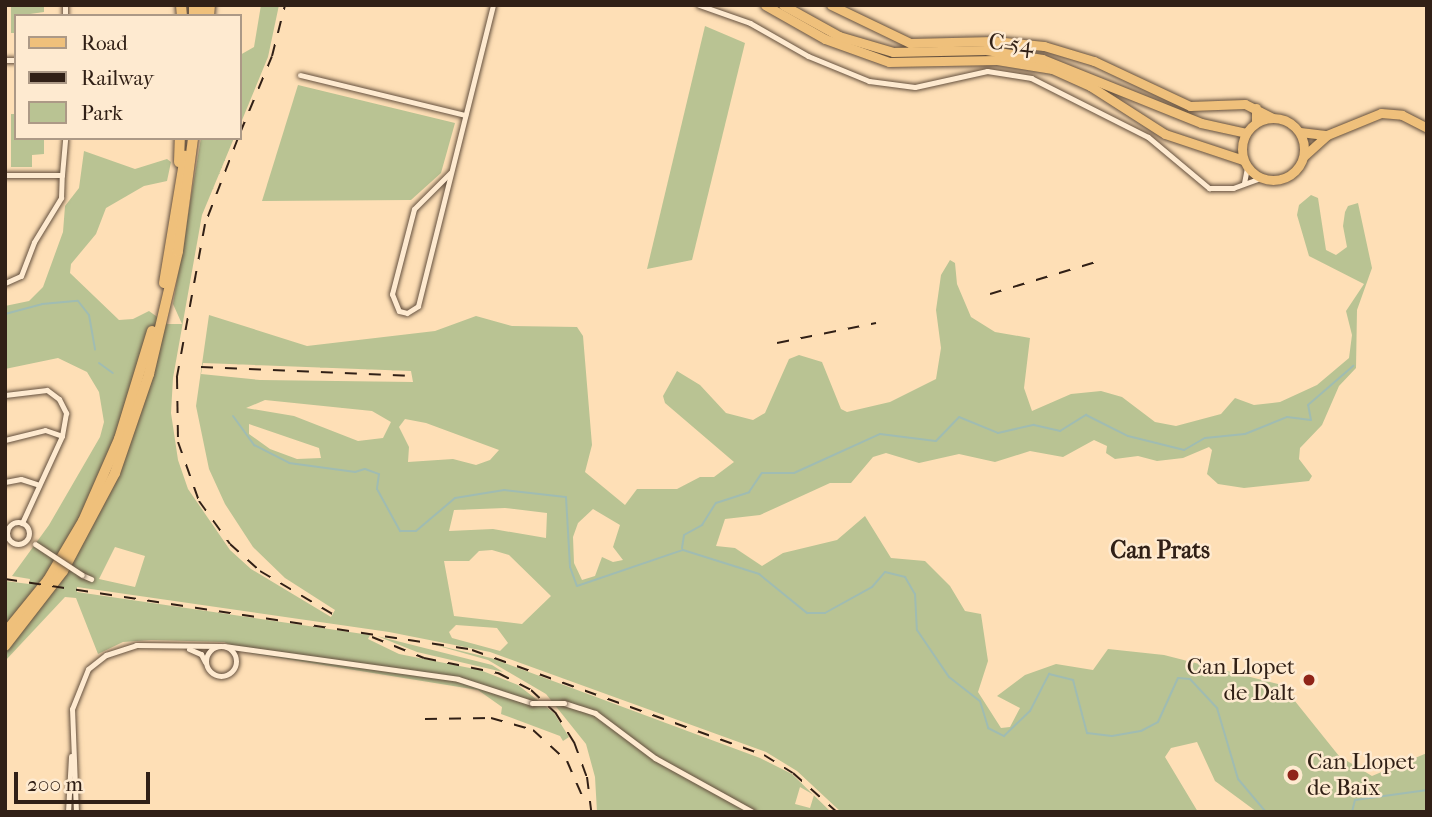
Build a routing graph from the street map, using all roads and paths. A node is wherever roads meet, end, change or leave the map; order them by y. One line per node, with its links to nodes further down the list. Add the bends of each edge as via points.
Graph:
1 (493, 5): 8 (street)
2 (699, 5): 25 (street, via 750,23 808,56 869,81 915,87 987,71 1031,78 1147,137 1209,188)
3 (765, 5): 20 (main road, C-54 / C-54, via 825,39 888,62 998,60 1052,69 1090,86 1165,134)
4 (783, 5): 13 (main road, C-54 / C-54, via 839,36 893,52 986,50 1042,59 1201,123)
5 (831, 5): 7 (main road, via 910,43 994,41 1044,46 1094,61 1190,106 1245,104)
6 (300, 75): 8 (street)
7 (1255, 108): 9 (main road); 10 (main road)
8 (465, 115): 22 (street)
9 (1272, 118): 10 (main road); 12 (main road, via 1288,121)
10 (1256, 122): 13 (main road)
11 (1427, 128): 14 (main road, via 1391,113)
12 (1300, 132): 14 (main road); 19 (main road)
13 (1246, 133): 20 (main road)
14 (1327, 135): 19 (main road)
15 (65, 140): 21 (street)
16 (180, 140): 26 (highway)
17 (187, 140): 26 (highway)
18 (195, 140): 26 (highway)
19 (1304, 156): 24 (main road, via 1288,177)
20 (1245, 163): 24 (main road); 25 (street)
21 (63, 172): 23 (street); 27 (street, via 61,198 34,242 21,276)
22 (450, 173): 22 (street, via 414,209 392,295 393,304 404,313 418,306)
23 (5, 175)
24 (1261, 178): 25 (street)
25 (1244, 183)
26 (184, 187): 37 (highway, via 150,341 120,439 83,521); 40 (highway, via 149,374 115,473 63,571)
27 (5, 283)
28 (5, 395): 29 (street, via 35,388 55,395 65,413)
29 (62, 436): 30 (street, via 45,430); 32 (street)
30 (5, 440)
31 (5, 482): 32 (street)
32 (39, 485): 33 (street)
33 (22, 523): 34 (street); 35 (street, via 29,529)
34 (7, 528): 35 (street, via 12,543 23,544)
35 (28, 539): 36 (street, bridge)
36 (91, 579)
37 (31, 601): 38 (main road); 39 (highway)
38 (5, 626)
39 (5, 633)
40 (5, 646)
41 (222, 646): 42 (street); 43 (street); 44 (street); 45 (street, via 208,653)
42 (187, 648): 45 (street, via 201,654); 46 (street, via 136,645 97,661 74,698)
43 (250, 649): 44 (street); 49 (street, bridge, via 458,678 533,703 564,703 595,713 655,758)
44 (236, 659): 45 (street, via 232,671 223,676)
45 (206, 666)
46 (72, 743): 47 (street); 48 (street)
47 (68, 812)
48 (76, 812)
49 (753, 812)

